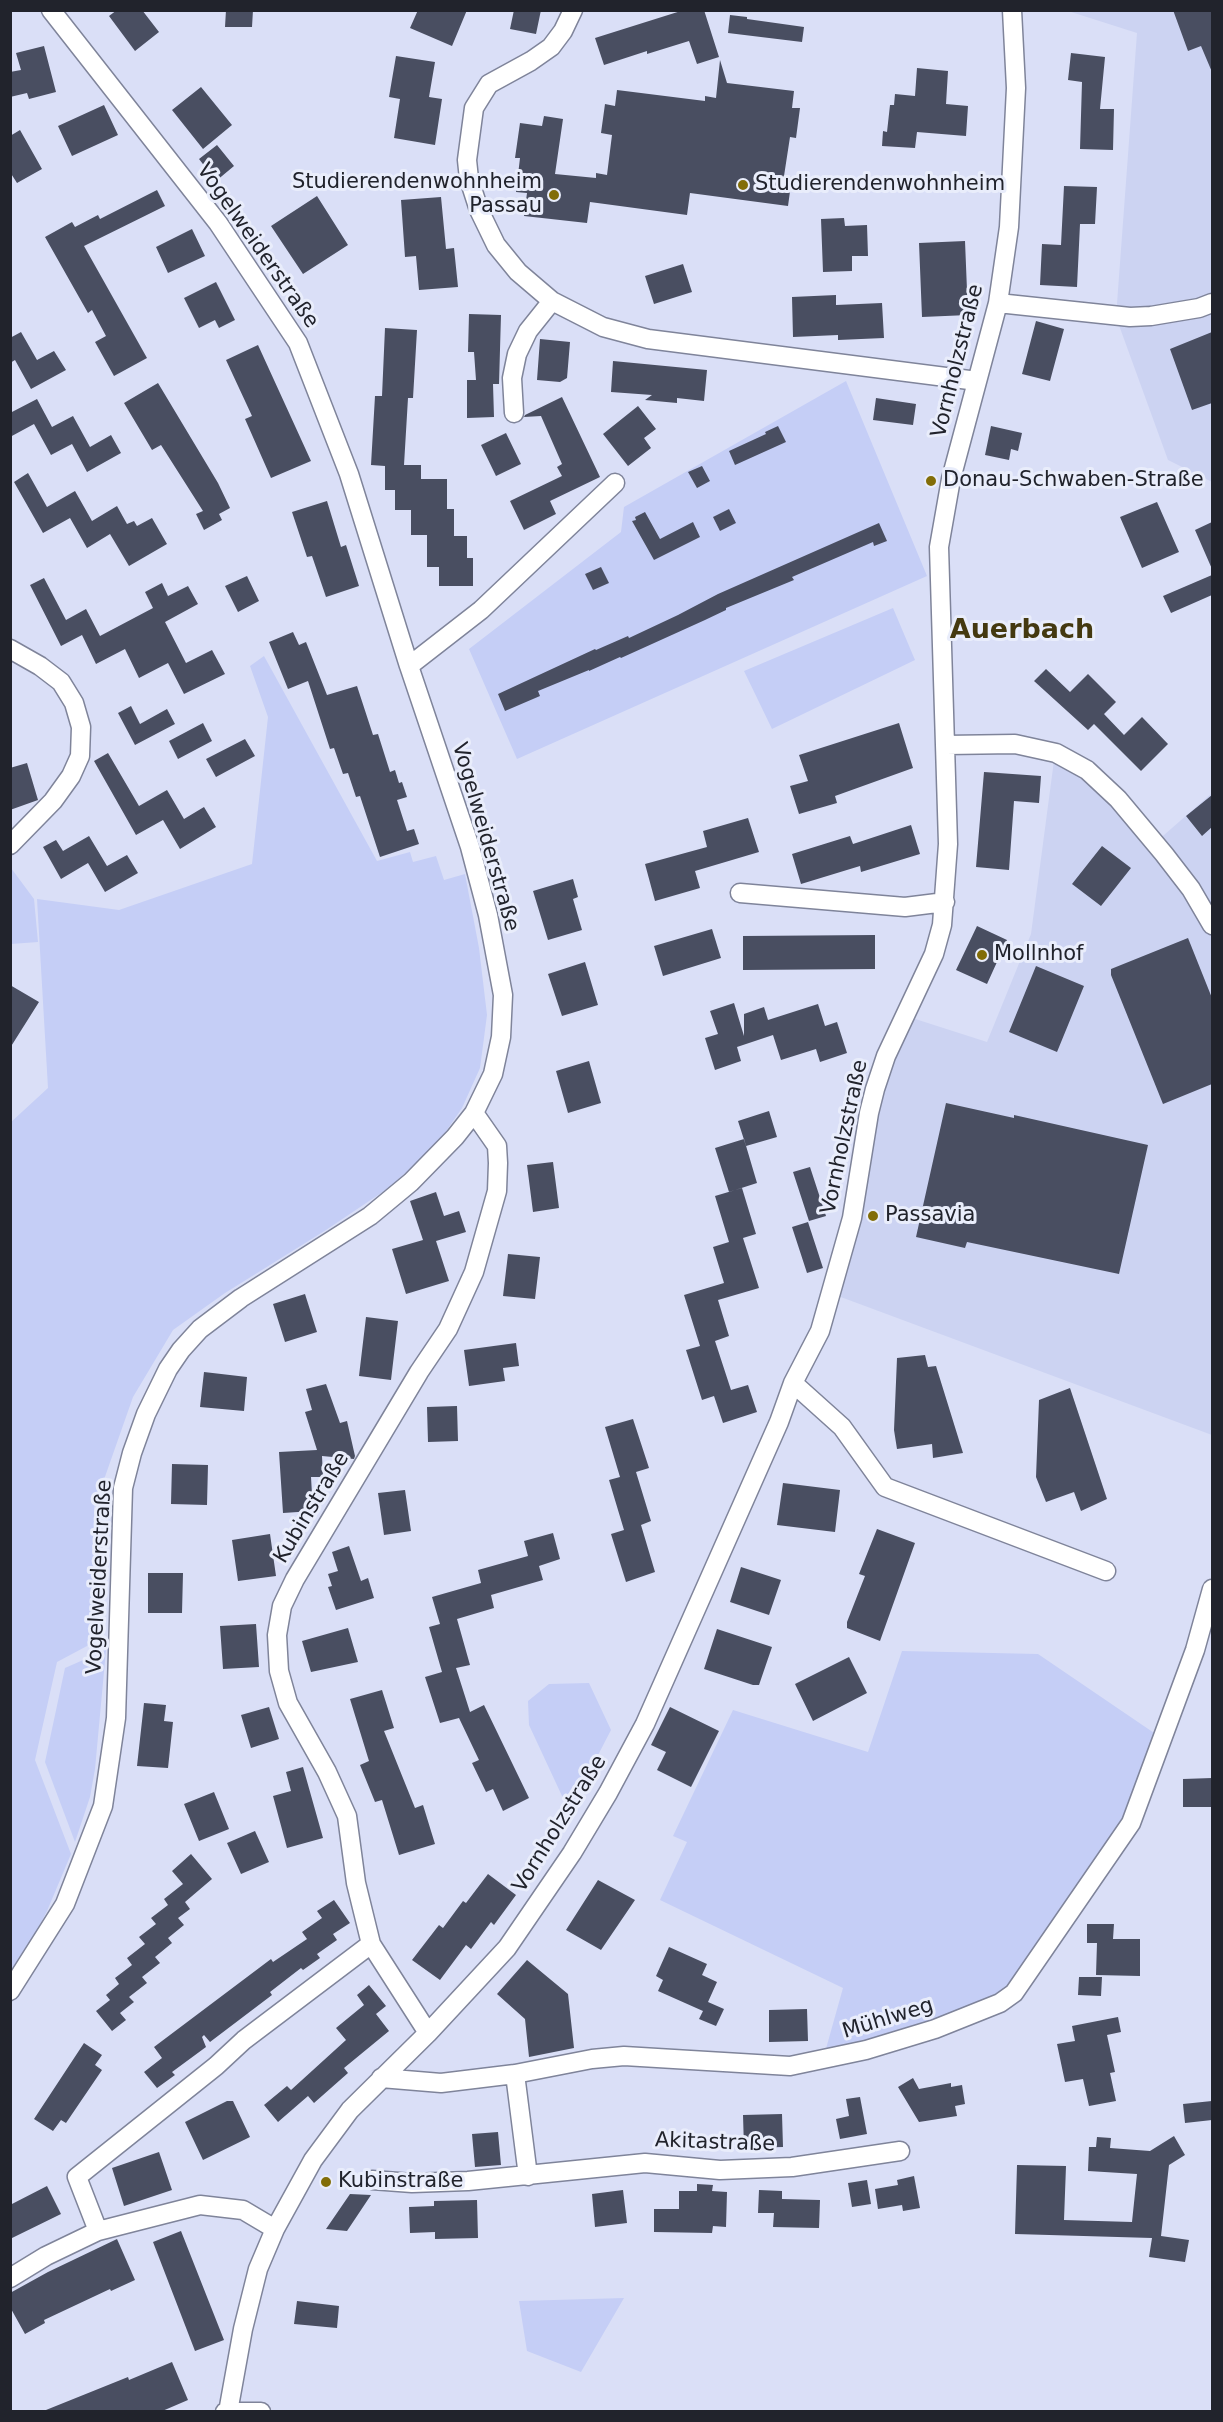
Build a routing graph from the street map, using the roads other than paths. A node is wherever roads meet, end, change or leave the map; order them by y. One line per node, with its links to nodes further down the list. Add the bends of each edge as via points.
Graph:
1 (51, 10): 11 (street, Vogelweiderstraße, via 219,223 298,343 349,474)
2 (573, 10): 4 (street, via 551,47 489,84 474,108 467,160 479,210 496,245 518,272)
3 (1012, 10): 5 (street, Vornholzstraße, via 1016,87 1012,183)
4 (552, 301): 7 (street, via 603,327 648,339); 8 (street, via 528,331 517,354 512,378)
5 (998, 303): 6 (street, via 1130,317); 7 (street, Vornholzstraße)
6 (1212, 303)
7 (977, 381): 12 (street, Vornholzstraße, via 951,479 939,548)
8 (514, 413)
9 (615, 483): 11 (street, via 481,610)
10 (10, 649): 13 (street, via 61,682 74,703 81,727 80,756 71,776 53,801)
11 (409, 666): 17 (street, Vogelweiderstraße, via 470,847 488,915 502,995 501,1037 492,1074)
12 (946, 745): 15 (street, Vornholzstraße); 16 (street, via 1015,744 1056,753 1087,770 1118,799 1164,854)
13 (10, 845)
14 (740, 893): 15 (street, via 905,907)
15 (945, 902): 18 (street, Vornholzstraße, via 934,954 879,1078 869,1113 852,1218 820,1331)
16 (1212, 925)
17 (474, 1113): 22 (street, Kubinstraße, via 497,1146 498,1163 497,1191 474,1272 448,1329 296,1579 282,1606 277,1635 279,1671 288,1703 347,1816 356,1882); 23 (street, Vogelweiderstraße, via 411,1182 370,1216 241,1298 200,1329 168,1369 146,1414 123,1488 116,1718 103,1806 65,1904)
18 (793, 1383): 19 (street, via 842,1427 885,1487); 24 (street, Vornholzstraße, via 645,1724 608,1793 507,1948)
19 (1106, 1571)
20 (1212, 1589): 21 (street, Mühlweg)
21 (1204, 1652): 25 (street, Mühlweg, via 1131,1823 1014,1994 1000,2003 935,2029 866,2050 790,2066 624,2056)
22 (371, 1944): 24 (street, Kubinstraße); 31 (street, via 244,2040 77,2177)
23 (10, 1992)
24 (428, 2033): 26 (street, Vornholzstraße)
25 (514, 2074): 26 (street, Mühlweg, via 441,2083); 28 (street)
26 (381, 2078): 30 (street, Vornholzstraße, via 350,2110 313,2160)
27 (900, 2151): 28 (street, Akitastraße, via 792,2168 720,2170 645,2163)
28 (528, 2176): 29 (street, Akitastraße, via 423,2183)
29 (372, 2180)
30 (275, 2229): 31 (street, via 243,2210 200,2205); 33 (street, Vornholzstraße, via 258,2269)
31 (98, 2231): 32 (street)
32 (10, 2278)
33 (227, 2411): 34 (street)
34 (261, 2412)

